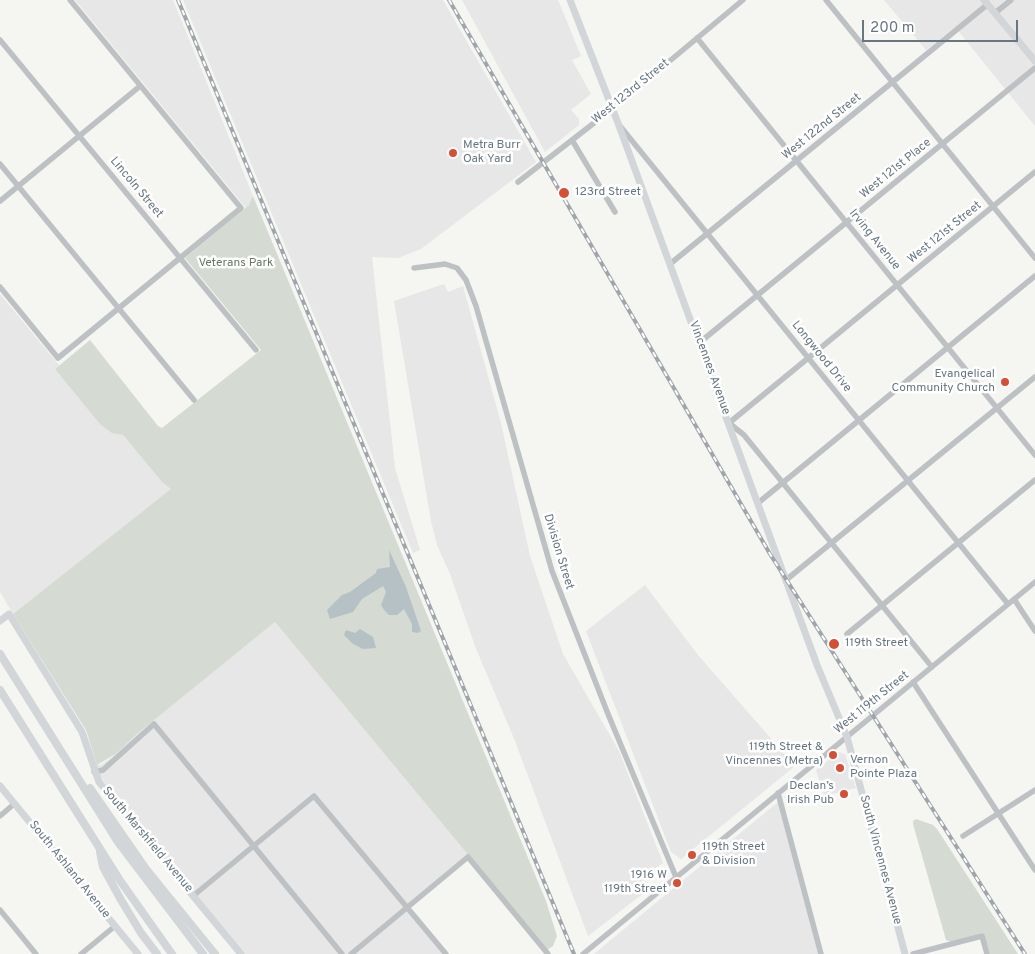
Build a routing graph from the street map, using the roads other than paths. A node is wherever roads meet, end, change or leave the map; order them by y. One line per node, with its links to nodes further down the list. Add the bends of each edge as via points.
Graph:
1 (70, 0): 13 (street)
2 (570, 0): 14 (main road, Vincennes Avenue)
3 (743, 0): 8 (street, West 123rd Street)
4 (826, 0): 12 (street)
5 (1011, 0): 7 (street)
6 (986, 2): 7 (main road); 12 (street, West 122nd Street)
7 (995, 13): 10 (main road)
8 (697, 38): 14 (street, West 123rd Street); 19 (street, Irving Avenue)
9 (0, 40): 16 (street, Lincoln Street)
10 (1035, 61)
11 (1035, 68): 18 (street, West 121st Place)
12 (892, 82): 18 (street); 19 (street, West 122nd Street)
13 (140, 86): 16 (street); 29 (street, via 241,208)
14 (612, 109): 15 (main road, Vincennes Avenue); 17 (street, West 123rd Street)
15 (618, 123): 28 (street, Longwood Drive); 31 (main road, Vincennes Avenue)
16 (79, 136): 23 (street); 29 (street, Lincoln Street)
17 (572, 140): 22 (street, West 123rd Street); 26 (street)
18 (942, 144): 25 (street); 27 (street, West 121st Place)
19 (796, 161): 27 (street, Irving Avenue); 28 (street, West 122nd Street)
20 (0, 164): 23 (street)
21 (1035, 172): 25 (street, West 121st Street)
22 (518, 182)
23 (18, 186): 24 (street); 37 (street)
24 (0, 201)
25 (993, 206): 30 (street); 34 (street, West 121st Street)
26 (615, 212)
27 (846, 223): 34 (street, Irving Avenue); 36 (street, West 121st Place)
28 (707, 234): 31 (street, West 122nd Street); 36 (street, Longwood Drive)
29 (180, 258): 37 (street); 40 (street, Lincoln Street)
30 (1035, 258)
31 (670, 264): 38 (main road, Vincennes Avenue)
32 (414, 268): 79 (street, Division Street, via 445,264 457,268 466,280 552,571)
33 (1035, 276): 39 (street)
34 (897, 285): 39 (street, Irving Avenue); 41 (street, West 121st Street)
35 (0, 287): 37 (street, via 58,358)
36 (758, 295): 38 (street, West 121st Place); 41 (street, Longwood Drive)
37 (119, 308): 43 (street)
38 (700, 343): 46 (main road, Vincennes Avenue)
39 (948, 348): 44 (street, Irving Avenue); 45 (street)
40 (256, 350)
41 (808, 358): 45 (street, Longwood Drive); 46 (street, West 121st Street)
42 (1035, 377): 44 (street)
43 (194, 400)
44 (997, 408): 47 (street, Irving Avenue); 49 (street)
45 (859, 420): 49 (street, Longwood Drive); 50 (street)
46 (729, 423): 50 (street, via 744,435); 51 (main road, Vincennes Avenue)
47 (1035, 455)
48 (1035, 480): 53 (street)
49 (908, 481): 52 (street); 53 (street, Longwood Drive)
50 (783, 482): 51 (street); 52 (street)
51 (758, 503): 54 (main road, Vincennes Avenue)
52 (832, 543): 54 (street); 58 (street)
53 (958, 543): 57 (street, Longwood Drive); 58 (street)
54 (786, 580): 67 (main road, Vincennes Avenue)
55 (1035, 582): 56 (street, West 119th Street)
56 (1014, 599): 57 (street, West 119th Street); 60 (street)
57 (1008, 604): 63 (street, West 119th Street)
58 (883, 605): 61 (street); 63 (street)
59 (0, 621): 68 (main road, South Marshfield Avenue, via 9,614 82,732)
60 (1035, 631)
61 (847, 634)
62 (0, 654): 66 (highway)
63 (932, 666): 64 (street, West 119th Street)
64 (913, 682): 67 (street, West 119th Street); 73 (street)
65 (0, 690): 77 (highway)
66 (52, 736): 89 (highway, via 132,862); 90 (highway, via 146,868)
67 (847, 737): 71 (street, West 119th Street); 98 (main road, South Vincennes Avenue)
68 (94, 772): 76 (street, via 103,770 154,724); 80 (main road, South Marshfield Avenue)
69 (0, 786): 72 (main road, South Ashland Avenue)
70 (1035, 790): 73 (street)
71 (778, 793): 79 (street, West 119th Street); 97 (street)
72 (14, 804): 74 (street); 83 (main road, South Ashland Avenue)
73 (998, 813): 75 (street); 78 (street)
74 (0, 816)
75 (963, 836)
76 (254, 846): 80 (street); 81 (street, via 314,796); 92 (street)
77 (99, 848): 87 (highway, via 103,866 141,933); 88 (highway)
78 (1035, 870)
79 (676, 877): 96 (street, West 119th Street)
80 (193, 896): 91 (main road, South Marshfield Avenue)
81 (407, 908): 93 (street); 94 (street); 95 (street, via 468,857)
82 (0, 910): 84 (street)
83 (115, 926): 85 (street); 86 (main road, South Ashland Avenue)
84 (36, 954)
85 (81, 954)
86 (138, 954)
87 (157, 954)
88 (172, 954)
89 (203, 954)
90 (215, 954)
91 (241, 954)
92 (342, 954)
93 (352, 954)
94 (446, 954)
95 (548, 954)
96 (583, 954)
97 (821, 954)
98 (905, 954)
99 (913, 954): 100 (street, via 982,936)
100 (987, 954)

